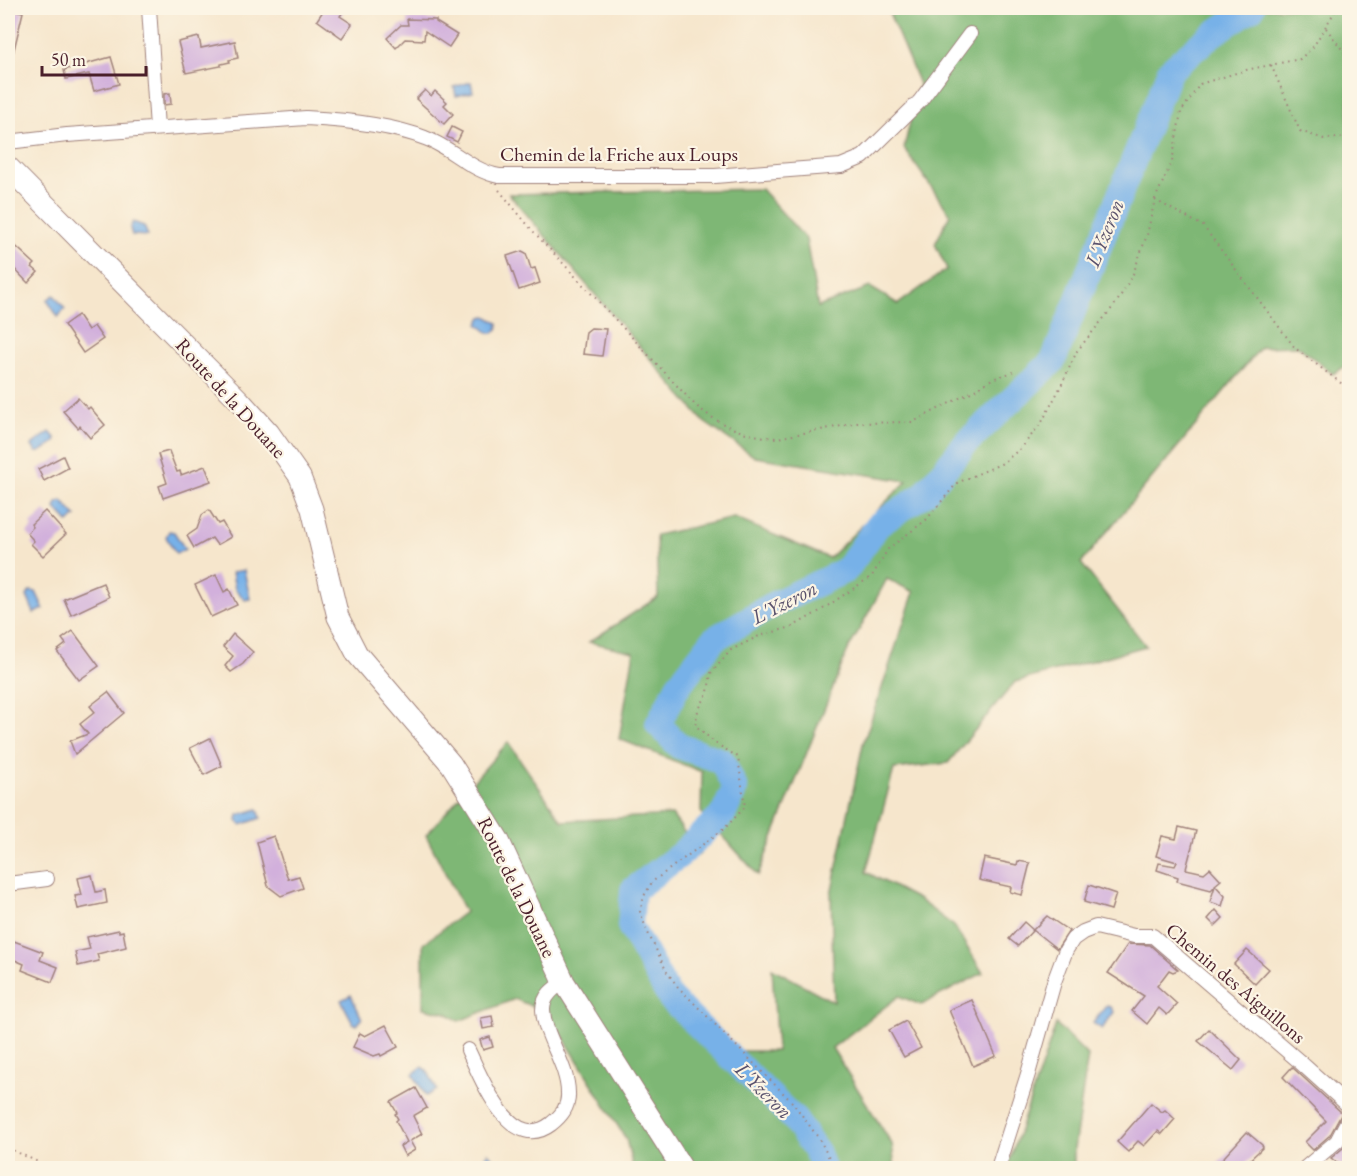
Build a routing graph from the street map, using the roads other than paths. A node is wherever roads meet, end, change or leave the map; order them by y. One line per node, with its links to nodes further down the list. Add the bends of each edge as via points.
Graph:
1 (149, 8): 3 (street)
2 (970, 34): 3 (street, Chemin de la Friche aux Loups, via 920,101 863,157 841,166 716,176 524,177 486,174 426,138 342,120 306,118)
3 (157, 128): 4 (street, Chemin de la Friche aux Loups)
4 (8, 142)
5 (8, 167): 8 (main road, Route de la Douane, via 240,401 300,477 312,509 338,617 357,654 451,764 498,839)
6 (47, 879): 7 (street)
7 (8, 884)
8 (564, 982): 9 (street, via 548,994 543,1008 568,1093 564,1113 549,1126 529,1130 516,1127 502,1114); 12 (main road, Route de la Douane)
9 (468, 1050)
10 (1350, 1107): 13 (street, Chemin des Aiguillons, via 1153,936 1096,927 1073,939 1066,950)
11 (1350, 1116): 14 (street, via 1337,1141)
12 (682, 1168)
13 (998, 1168)
14 (1305, 1168)

